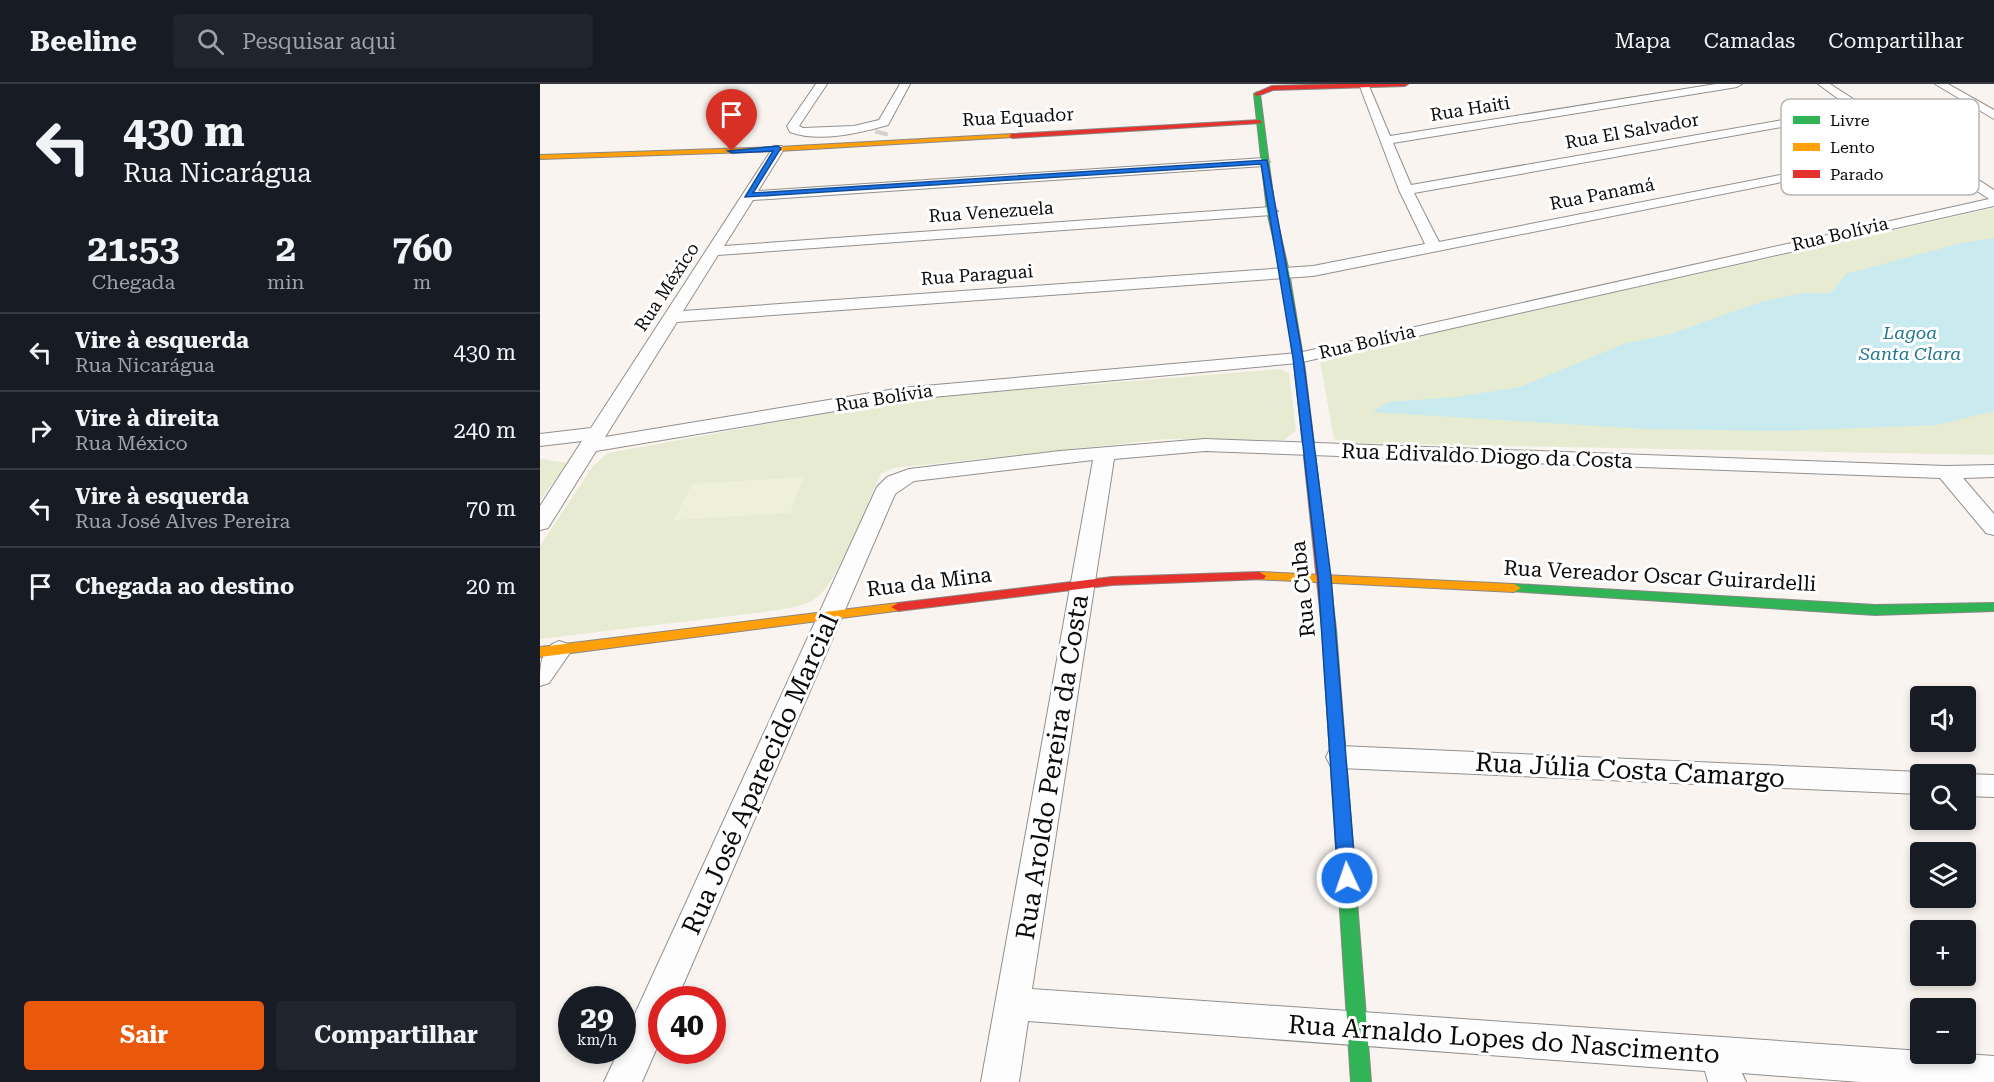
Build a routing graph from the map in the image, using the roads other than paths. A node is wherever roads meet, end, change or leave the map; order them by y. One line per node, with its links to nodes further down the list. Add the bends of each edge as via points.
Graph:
1 (822, 84): 15 (street, via 794,129)
2 (905, 84): 14 (street)
3 (1405, 84): 7 (street)
4 (1737, 84): 16 (street, Rua Haiti)
5 (1823, 84): 8 (street)
6 (1940, 84): 9 (street)
7 (1364, 86): 12 (street, Rua Cuba, via 1272,88 1257,94); 16 (street)
8 (1848, 99)
9 (1966, 99)
10 (1979, 106): 11 (street)
11 (1994, 115)
12 (1260, 122): 14 (street, Rua Equador); 19 (street, Rua Cuba)
13 (1781, 124): 22 (street, Rua El Salvador)
14 (882, 133): 15 (street, Rua Equador); 15 (street)
15 (853, 137): 17 (street, Rua Equador)
16 (1386, 140): 22 (street)
17 (778, 148): 18 (street, Rua Equador); 23 (street, Rua México)
18 (540, 157)
19 (1264, 162): 23 (street); 26 (street, Rua Cuba)
20 (1781, 178): 27 (street, Rua Panamá)
21 (1979, 186): 24 (street)
22 (1406, 190): 27 (street)
23 (747, 196): 28 (street, Rua México)
24 (1994, 196)
25 (1994, 202): 31 (street, Rua Bolívia)
26 (1271, 211): 28 (street, Rua Venezuela); 29 (street, Rua Cuba)
27 (1434, 247): 29 (street, Rua Panamá, via 1313,271)
28 (714, 251): 30 (street, Rua México)
29 (1285, 272): 30 (street, Rua Paraguai); 31 (street, Rua Cuba)
30 (671, 317): 33 (street, Rua México)
31 (1298, 358): 33 (street, Rua Bolívia, via 901,394); 34 (street, Rua Cuba)
32 (540, 440): 33 (street, Rua Bolívia)
33 (587, 446): 35 (street); 40 (street, Rua México)
34 (1310, 450): 36 (street, Rua Edivaldo Diogo da Costa, via 1206,445); 38 (street, Rua Edivaldo Diogo da Costa); 42 (street, Rua Cuba)
35 (540, 452)
36 (1105, 453): 39 (street, Rua Edivaldo Diogo da Costa); 43 (street, Rua Aroldo Pereira da Costa)
37 (1994, 471): 38 (street, Rua Edivaldo Diogo da Costa)
38 (1946, 472): 41 (street)
39 (909, 475): 45 (street, Rua José Aparecido Marcial, via 885,492)
40 (540, 523)
41 (1994, 528)
42 (1325, 577): 43 (street, Rua da Mina, via 1249,574); 44 (street, Rua Vereador Oscar Guirardelli, via 1875,610); 48 (street, Rua Cuba)
43 (1081, 584): 45 (street, Rua da Mina); 52 (street, Rua Aroldo Pereira da Costa)
44 (1994, 607)
45 (831, 616): 46 (street, Rua da Mina); 56 (street, Rua José Aparecido Marcial)
46 (550, 651): 47 (street)
47 (540, 677)
48 (1340, 757): 49 (street, Rua Júlia Costa Camargo); 53 (street, Rua Cuba)
49 (1910, 783)
50 (1976, 785): 51 (street)
51 (1994, 786)
52 (1014, 1004): 53 (street, Rua Arnaldo Lopes do Nascimento); 57 (street, Rua Aroldo Pereira da Costa)
53 (1356, 1030): 54 (street, Rua Arnaldo Lopes do Nascimento); 58 (street, Rua Cuba)
54 (1722, 1068): 55 (street, Rua Arnaldo Lopes do Nascimento)
55 (1994, 1074)
56 (623, 1082)
57 (1000, 1082)
58 (1361, 1082)

